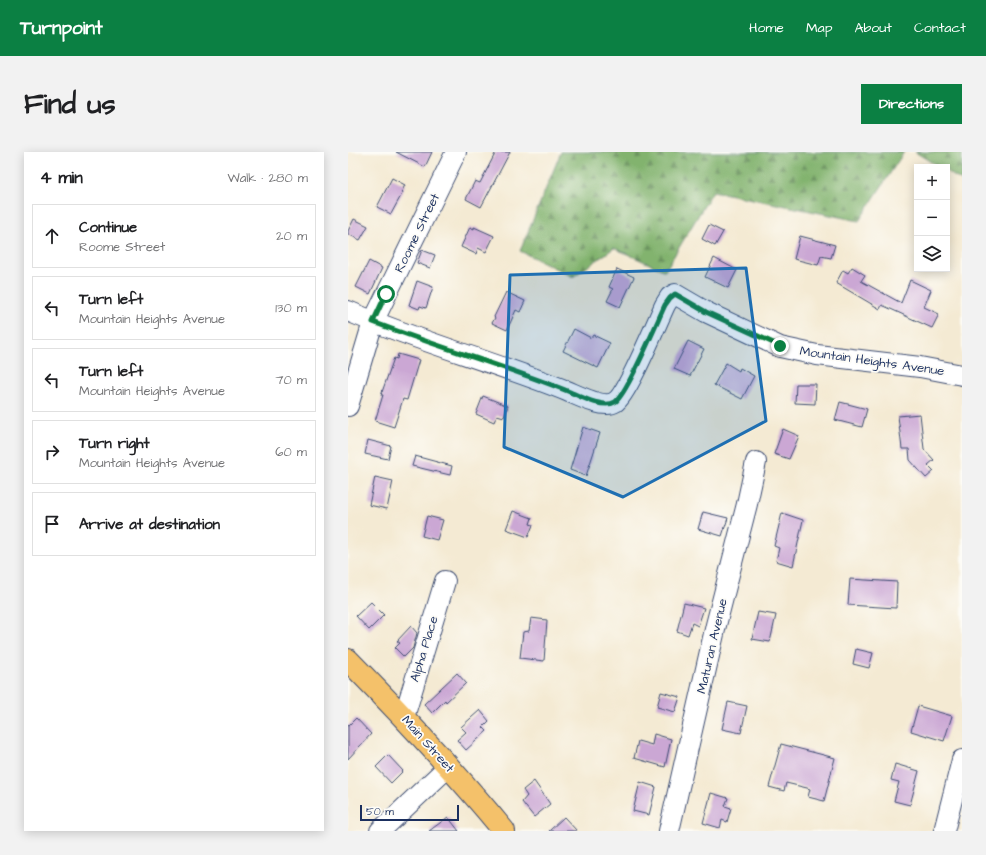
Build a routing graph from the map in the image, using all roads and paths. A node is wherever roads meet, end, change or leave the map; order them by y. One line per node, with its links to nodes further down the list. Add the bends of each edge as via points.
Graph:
1 (456, 152): 3 (street, Roome Street)
2 (348, 311): 3 (street, Mountain Heights Avenue)
3 (373, 322): 4 (street, Mountain Heights Avenue, via 609,405 617,401 627,386 665,305 675,294 706,312 780,346 817,355); 5 (street, Roome Street)
4 (962, 375)
5 (348, 406)
6 (756, 462): 14 (street, Maturan Avenue)
7 (445, 581): 9 (street, Alpha Place)
8 (348, 660): 9 (main road, Main Street)
9 (404, 717): 11 (main road, Main Street)
10 (962, 760): 15 (street)
11 (449, 766): 12 (street); 13 (main road, Main Street)
12 (380, 831)
13 (504, 831)
14 (669, 831)
15 (944, 831)

